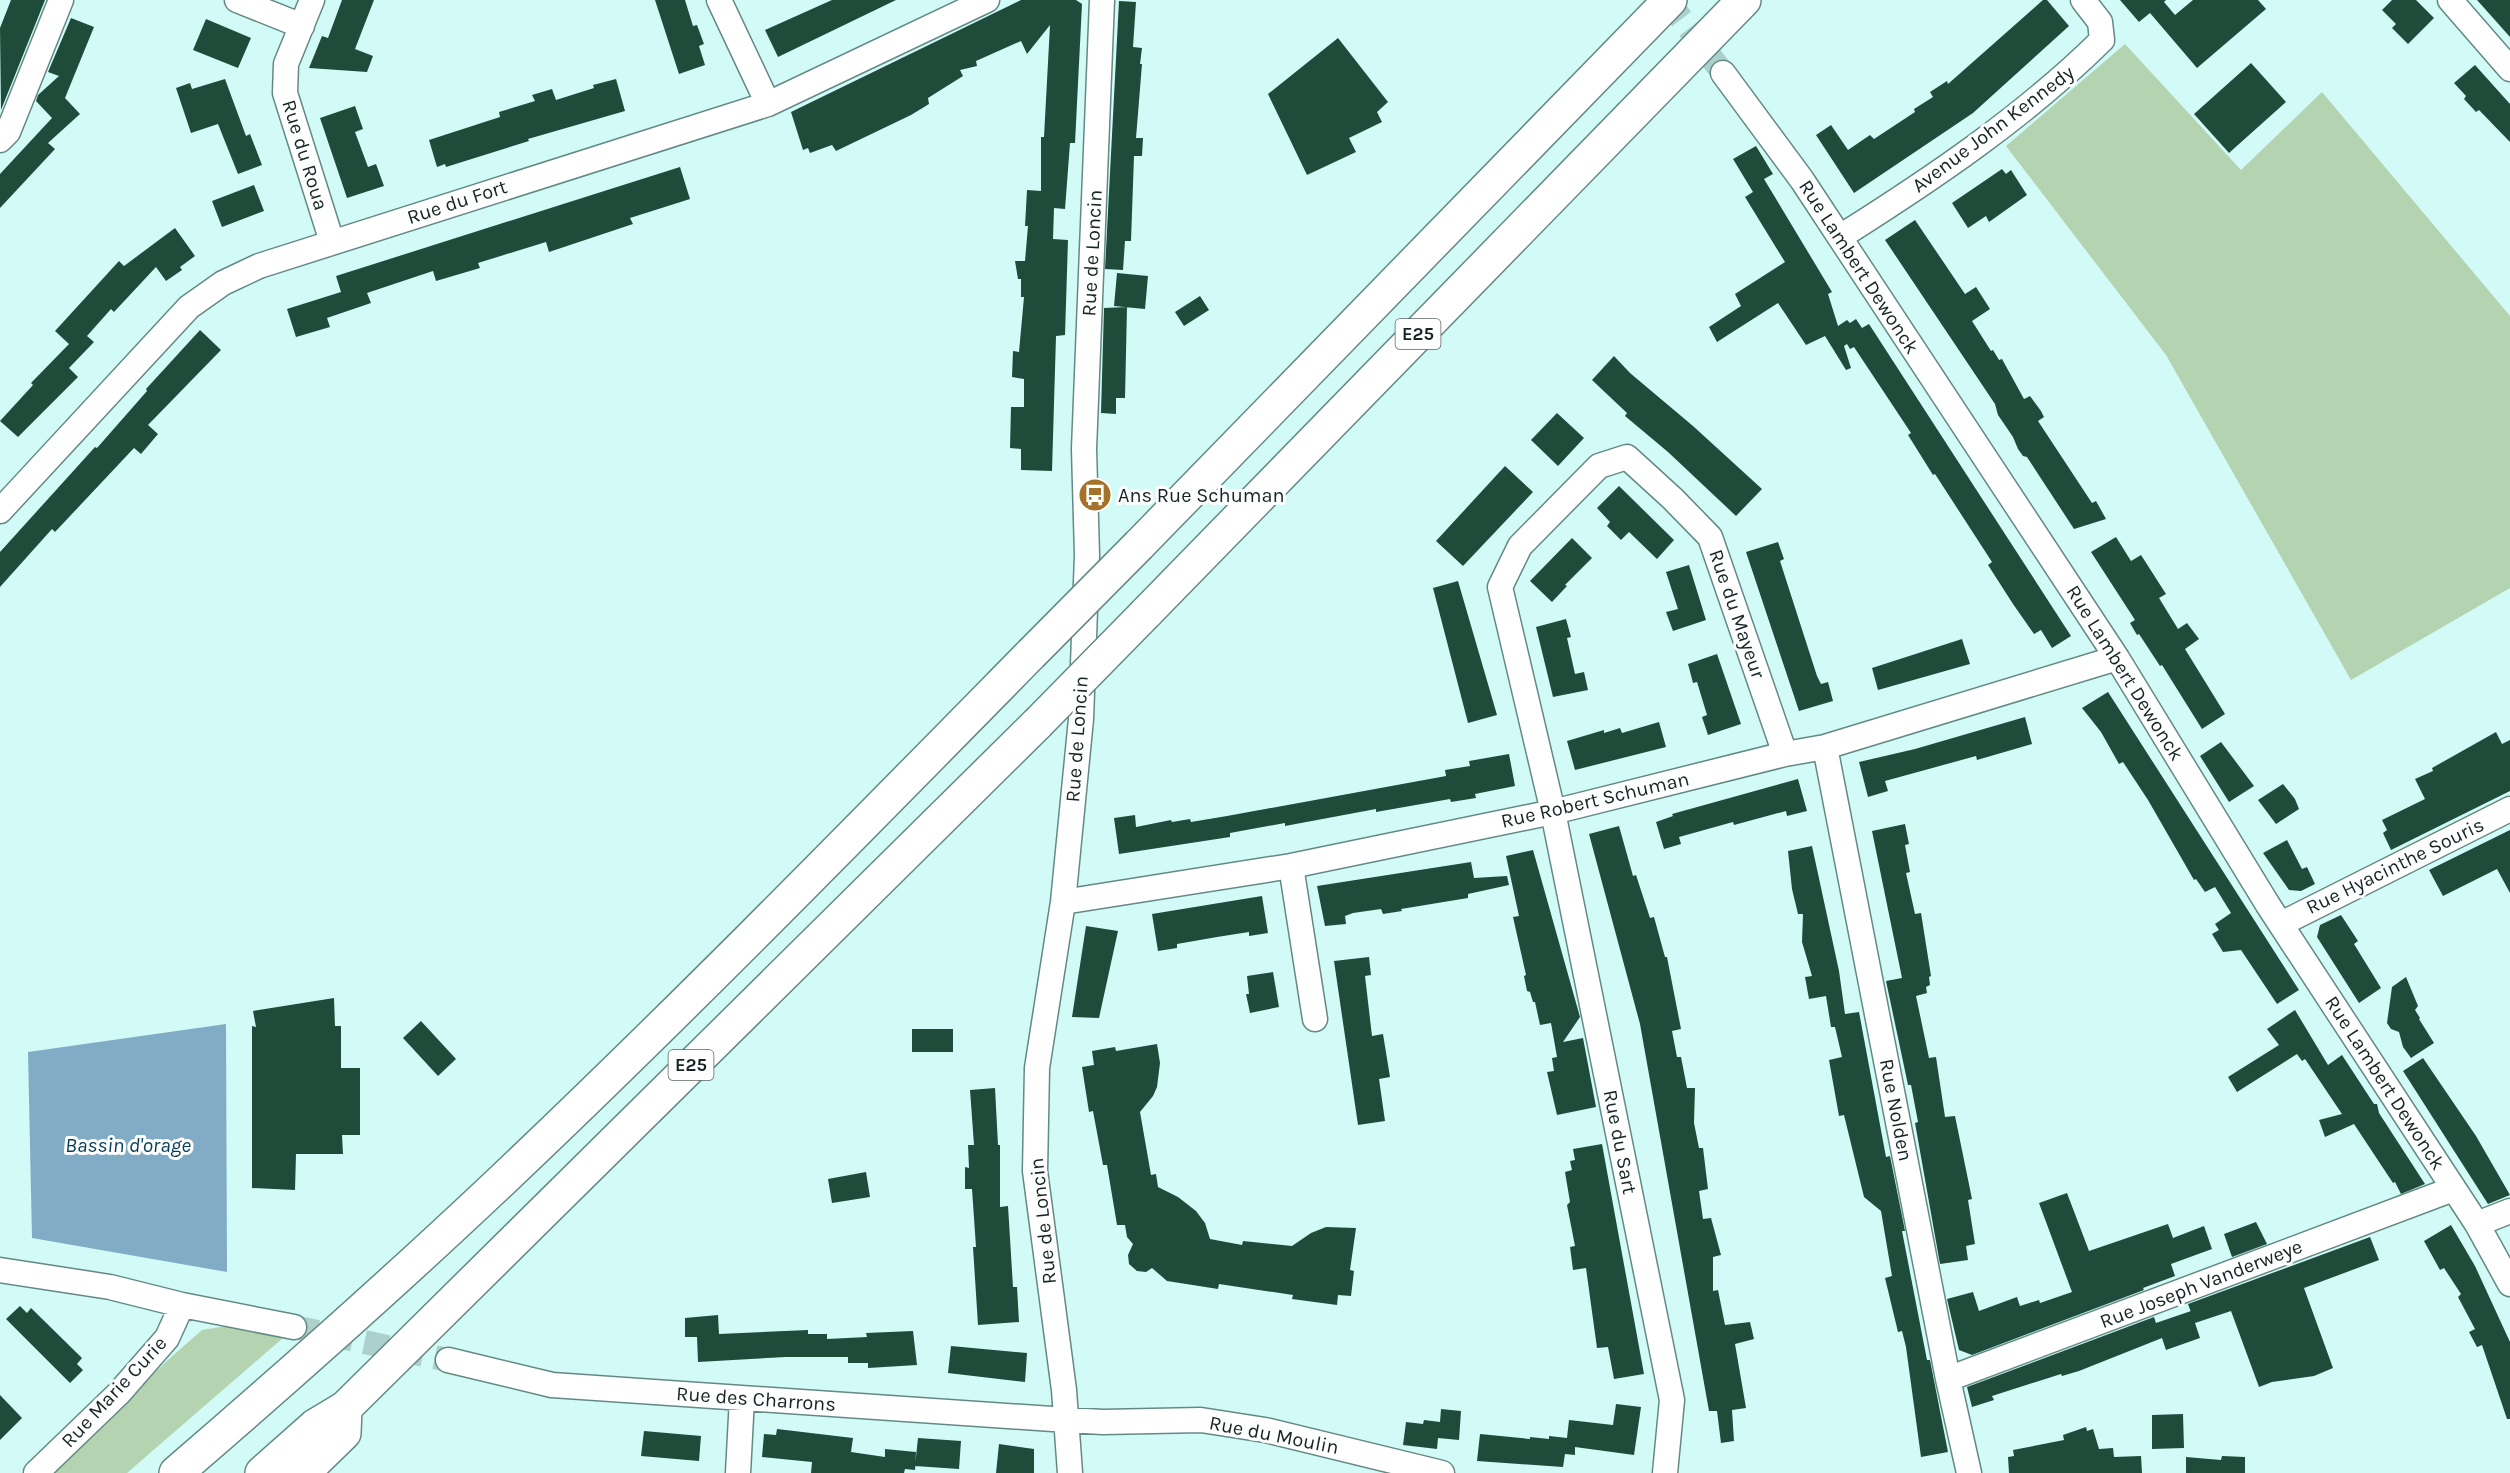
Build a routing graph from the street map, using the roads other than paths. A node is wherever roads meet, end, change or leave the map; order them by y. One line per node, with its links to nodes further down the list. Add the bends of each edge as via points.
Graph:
1 (61, 0): 15 (street, via 8,132)
2 (237, 0): 11 (street)
3 (312, 0): 11 (street, Rue du Roua)
4 (719, 0): 14 (street)
5 (987, 0): 14 (street, Rue du Fort)
6 (1102, 0): 25 (street, Rue de Loncin, via 1084,449 1087,555 1081,719)
7 (1670, 0): 41 (highway, E25, bridge, via 816,873 495,1188)
8 (1744, 0): 38 (highway, E25, bridge, via 1038,723)
9 (2083, 0): 16 (street, Avenue John Kennedy, via 2100,22 2102,40 2077,65 1991,136)
10 (2450, 0): 12 (street)
11 (302, 26): 17 (street, Rue du Roua, via 286,64 285,93)
12 (2510, 69)
13 (1723, 73): 16 (street, Rue Lambert Dewonck)
14 (768, 104): 17 (street, Rue du Fort)
15 (0, 140)
16 (1840, 237): 19 (street, Rue Lambert Dewonck)
17 (332, 242): 18 (street, Rue du Fort, via 259,266 223,283 189,307)
18 (0, 511)
19 (2117, 658): 20 (street, Rue Robert Schuman); 26 (street, Rue Lambert Dewonck)
20 (1826, 747): 21 (street, Rue Robert Schuman); 36 (street, Rue Nolden)
21 (1785, 754): 23 (street, Rue Robert Schuman); 23 (street, Rue du Mayeur, via 1710,537 1627,457 1599,466 1520,546 1500,587)
22 (2510, 809): 26 (street, Rue Hyacinthe Souris)
23 (1553, 812): 24 (street, Rue Robert Schuman); 47 (street, Rue du Sart, via 1672,1400)
24 (1291, 866): 25 (street, Rue Robert Schuman); 27 (street)
25 (1063, 902): 39 (street, Rue de Loncin, via 1037,1068 1035,1171)
26 (2281, 924): 28 (street, Rue Lambert Dewonck)
27 (1316, 1019)
28 (2453, 1189): 30 (street, Rue Lambert Dewonck); 36 (street, Rue Joseph Vanderweye)
29 (2510, 1211): 30 (street)
30 (2477, 1224): 32 (street, Rue Lambert Dewonck)
31 (0, 1270): 33 (street, via 110,1287)
32 (2510, 1284)
33 (182, 1305): 34 (street); 40 (street, Rue Marie Curie, via 167,1338 119,1393)
34 (294, 1327)
35 (448, 1360): 37 (street, Rue des Charrons, via 552,1385)
36 (1948, 1379): 48 (street, Rue Nolden)
37 (742, 1398): 39 (street, Rue des Charrons); 44 (street)
38 (345, 1408): 42 (highway, via 315,1426); 43 (highway, via 344,1433)
39 (1067, 1420): 45 (street, Rue de Loncin); 46 (street, Rue du Moulin, via 1201,1420 1265,1430)
40 (36, 1473)
41 (176, 1473)
42 (262, 1473)
43 (303, 1473)
44 (738, 1473)
45 (1070, 1473)
46 (1442, 1473)
47 (1665, 1473)
48 (1969, 1473)

